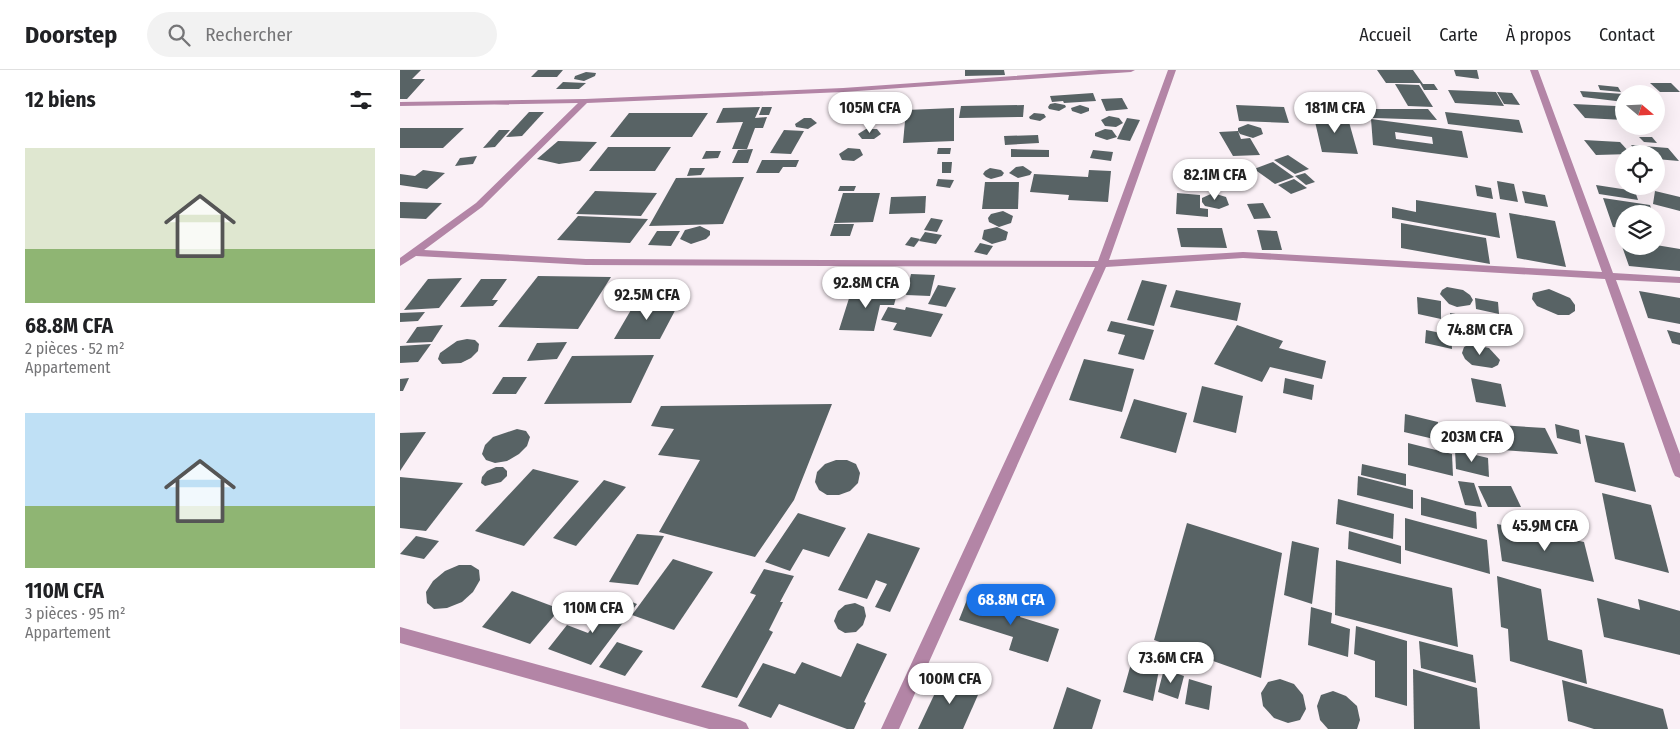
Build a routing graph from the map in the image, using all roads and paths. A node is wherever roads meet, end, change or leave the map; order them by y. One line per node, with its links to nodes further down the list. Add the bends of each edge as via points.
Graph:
1 (1131, 70): 4 (street, via 843,90)
2 (1172, 70): 8 (street)
3 (1534, 70): 9 (street)
4 (584, 101): 5 (street); 6 (street, via 479,205)
5 (400, 104)
6 (413, 253): 7 (street); 8 (street, via 586,262)
7 (400, 263)
8 (1102, 264): 9 (street, via 1243,255); 14 (street)
9 (1609, 276): 10 (street); 11 (street)
10 (1680, 280)
11 (1680, 472)
12 (400, 635): 13 (street)
13 (740, 729)
14 (890, 729)

